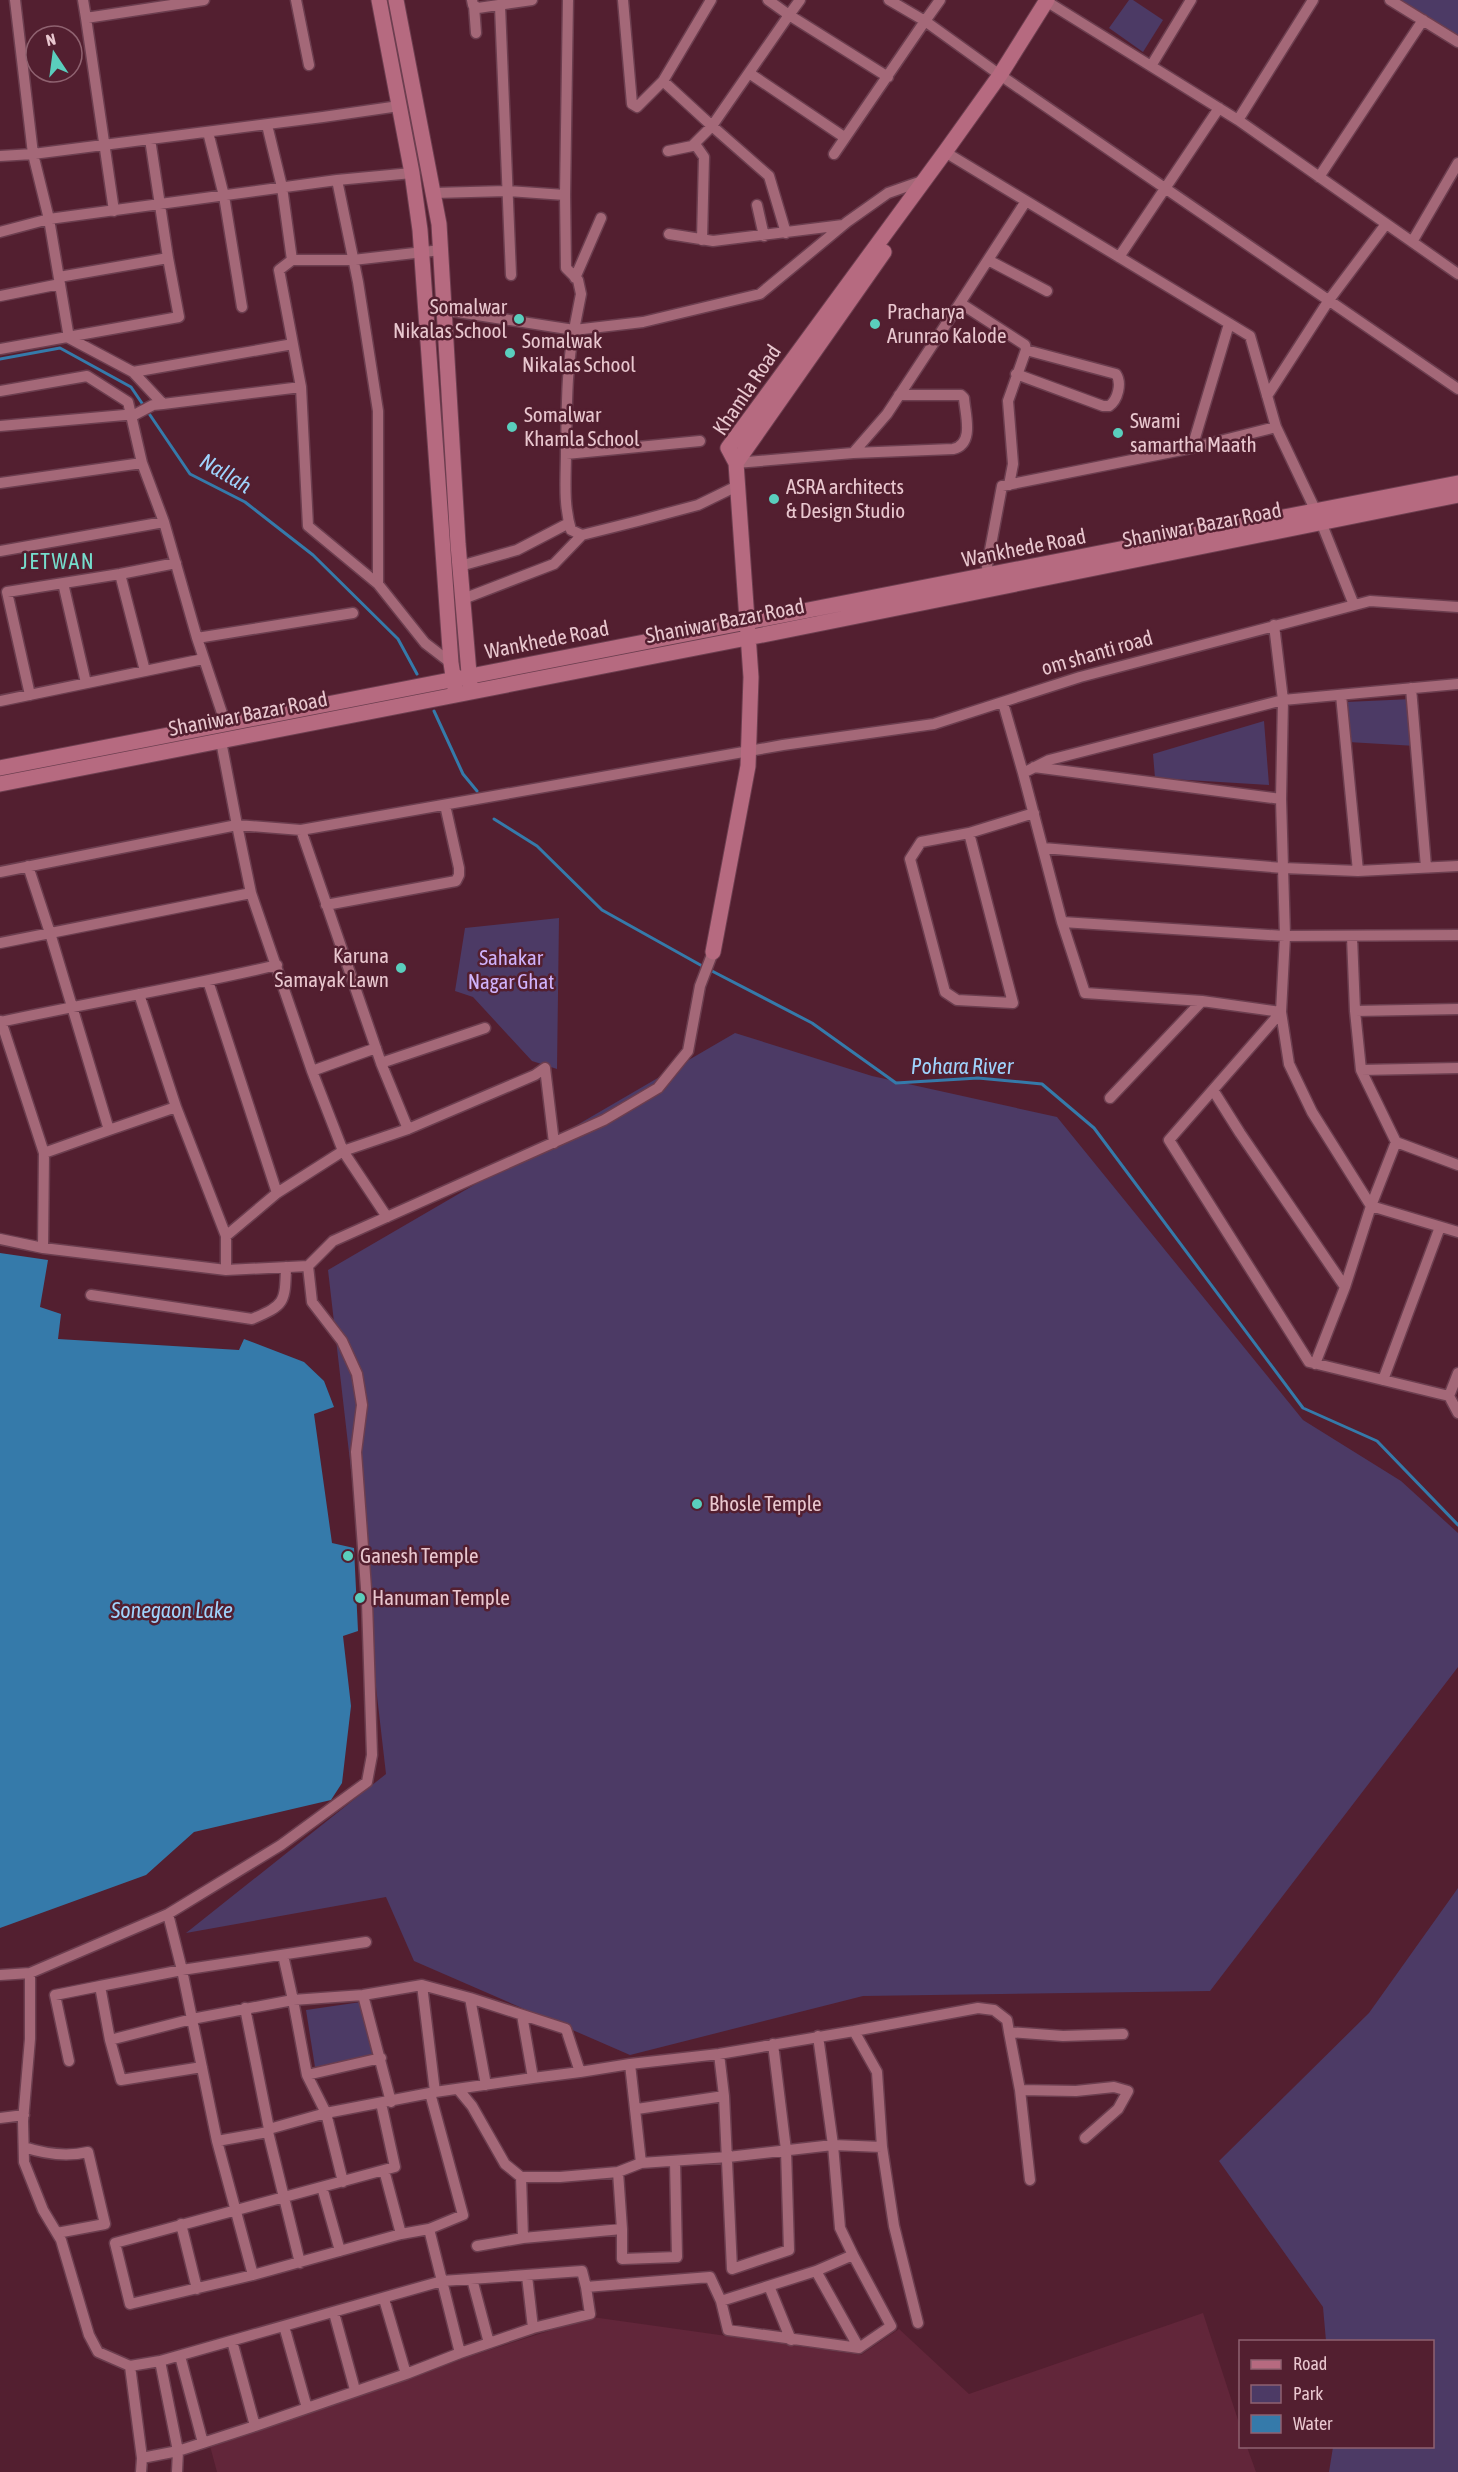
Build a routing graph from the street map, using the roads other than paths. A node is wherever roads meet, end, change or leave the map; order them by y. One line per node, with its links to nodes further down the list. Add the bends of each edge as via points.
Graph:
1 (15, 0): 45 (street)
2 (83, 0): 22 (street)
3 (204, 0): 22 (street)
4 (296, 0): 27 (street)
5 (379, 0): 33 (main road)
6 (396, 0): 56 (main road)
7 (532, 0): 20 (street)
8 (568, 0): 57 (street)
9 (711, 0): 32 (street)
10 (768, 0): 21 (street)
11 (800, 0): 21 (street)
12 (889, 0): 24 (street)
13 (940, 0): 24 (street)
14 (1191, 0): 28 (street)
15 (1313, 0): 35 (street)
16 (1390, 0): 23 (street)
17 (623, 1): 32 (street, via 632,104 640,105)
18 (1050, 2): 28 (street); 31 (main road, Khamla Road)
19 (473, 3): 20 (street, via 478,8); 25 (street)
20 (500, 6): 55 (street)
21 (789, 15): 29 (street); 30 (street)
22 (86, 18): 42 (street)
23 (1423, 20): 26 (street); 50 (street)
24 (925, 21): 30 (street); 31 (street)
25 (476, 33)
26 (1458, 42)
27 (309, 65)
28 (1151, 66): 34 (street)
29 (749, 73): 37 (street); 39 (street)
30 (888, 76): 39 (street)
31 (1002, 76): 44 (main road, Khamla Road); 54 (street)
32 (663, 81): 37 (street)
33 (399, 106): 36 (street); 49 (main road)
34 (1219, 108): 35 (street); 54 (street)
35 (1238, 120): 50 (street)
36 (267, 125): 38 (street); 53 (street)
37 (712, 126): 41 (street); 68 (street, via 769,176)
38 (208, 132): 40 (street); 58 (street)
39 (844, 137): 46 (street)
40 (150, 139): 42 (street); 60 (street)
41 (695, 144): 43 (street); 71 (street, via 704,157)
42 (106, 145): 45 (street); 62 (street)
43 (668, 151)
44 (948, 153): 52 (main road, Khamla Road); 59 (street); 113 (main road, Khamla Road)
45 (33, 154): 47 (street); 64 (street)
46 (834, 154)
47 (0, 156)
48 (1458, 163): 72 (street)
49 (412, 173): 51 (street); 74 (main road)
50 (1319, 177): 65 (street)
51 (337, 180): 53 (street); 78 (street)
52 (925, 180): 66 (street, via 888,193); 113 (main road, Khamla Road, via 728,448)
53 (282, 187): 58 (street); 77 (street)
54 (1165, 188): 75 (street); 86 (street)
55 (507, 191): 56 (street); 57 (street); 81 (street)
56 (434, 193): 73 (main road)
57 (566, 195): 82 (street, via 566,268)
58 (224, 196): 60 (street); 88 (street)
59 (1026, 201): 75 (street); 79 (street)
60 (159, 205): 62 (street); 76 (street)
61 (757, 205): 70 (street)
62 (114, 211): 64 (street)
63 (601, 218): 82 (street)
64 (49, 219): 67 (street); 83 (street)
65 (1386, 224): 72 (street); 86 (street)
66 (843, 225): 68 (street); 91 (street, via 760,294 643,322)
67 (0, 232)
68 (786, 233): 70 (street)
69 (669, 234): 71 (street)
70 (764, 236): 71 (street)
71 (702, 240)
72 (1412, 242): 80 (street)
73 (441, 250): 74 (street); 89 (main road)
74 (422, 252): 78 (street); 138 (main road)
75 (1119, 257): 90 (street)
76 (168, 258): 83 (street); 92 (street, via 179,317)
77 (292, 260): 78 (street); 93 (street, via 279,270)
78 (353, 260): 129 (street, via 378,411)
79 (988, 260): 84 (street); 87 (street)
80 (1458, 274)
81 (511, 275)
82 (575, 278): 91 (street, via 581,294)
83 (60, 280): 85 (street); 92 (street)
84 (1047, 291)
85 (0, 296)
86 (1329, 300): 100 (street); 103 (street)
87 (960, 303): 94 (street); 102 (street)
88 (242, 307)
89 (445, 310): 91 (street); 125 (main road)
90 (1229, 324): 103 (street, via 1250,336); 109 (street)
91 (574, 330): 111 (street, via 566,380)
92 (69, 338): 95 (street); 97 (street)
93 (293, 344): 97 (street); 99 (street)
94 (1025, 347): 96 (street); 98 (street); 98 (street, via 1116,374 1120,383 1115,401 1103,406)
95 (0, 349)
96 (1119, 370)
97 (133, 372): 104 (street)
98 (1016, 374): 116 (street, via 1008,401 1013,464)
99 (301, 387): 104 (street); 129 (street, via 308,526)
100 (1458, 389)
101 (0, 391): 105 (street, via 87,376 128,402)
102 (899, 395): 110 (street); 110 (street, via 961,395 967,436 963,444 953,449)
103 (1267, 396): 107 (street)
104 (158, 405): 105 (street)
105 (133, 414): 106 (street); 112 (street)
106 (0, 426)
107 (1276, 427): 109 (street); 119 (street)
108 (700, 441): 111 (street)
109 (1192, 448): 116 (street)
110 (853, 453): 113 (street)
111 (567, 454): 121 (street, via 565,493)
112 (142, 463): 114 (street); 120 (street)
113 (736, 463): 117 (main road)
114 (0, 483)
115 (1458, 483): 119 (main road)
116 (1009, 485): 127 (street, via 1002,486)
117 (737, 486): 122 (street, via 698,505); 135 (main road)
118 (1458, 495): 119 (main road, Shaniwar Bazar Road)
119 (1318, 517): 127 (main road, Wankhede Road); 131 (street); 135 (main road, Shaniwar Bazar Road)
120 (164, 522): 123 (street); 124 (street)
121 (569, 523): 122 (street, via 571,530); 125 (street, via 517,550)
122 (582, 535): 130 (street, via 554,564)
123 (0, 551)
124 (176, 562): 126 (street); 136 (street)
125 (460, 566): 130 (main road)
126 (120, 574): 128 (street); 139 (street)
127 (988, 577): 135 (main road, Wankhede Road)
128 (63, 582): 142 (street); 147 (street, via 8,592)
129 (378, 584): 138 (street, via 425,643)
130 (463, 599): 140 (main road)
131 (1354, 605): 132 (street, om shanti road, via 1370,601); 134 (street, om shanti road)
132 (1458, 607)
133 (353, 613): 136 (street)
134 (1274, 625): 148 (street); 150 (street, om shanti road, via 1080,677)
135 (746, 631): 140 (main road, Wankhede Road); 145 (main road, Shaniwar Bazar Road); 153 (main road, via 751,677)
136 (197, 638): 137 (street)
137 (203, 659): 139 (street); 151 (street)
138 (451, 663): 141 (main road)
139 (145, 671): 142 (street)
140 (469, 676): 141 (main road, Wankhede Road); 145 (main road)
141 (453, 679): 145 (main road); 151 (main road, Wankhede Road)
142 (86, 683): 147 (street)
143 (1458, 684): 144 (street)
144 (1411, 688): 146 (street); 167 (street)
145 (463, 694): 152 (main road, Shaniwar Bazar Road)
146 (1341, 694): 148 (street); 169 (street)
147 (30, 695): 149 (street)
148 (1283, 700): 154 (street); 158 (street)
149 (0, 702)
150 (1003, 703): 153 (street, om shanti road, via 934,724); 156 (street)
151 (225, 722): 155 (main road, Wankhede Road)
152 (221, 741): 157 (main road, Shaniwar Bazar Road); 161 (street)
153 (748, 753): 159 (street, om shanti road); 179 (main road)
154 (1034, 767): 156 (street); 158 (street)
155 (0, 768)
156 (1023, 773): 160 (street)
157 (0, 784)
158 (1281, 799): 168 (street)
159 (445, 805): 162 (street, om shanti road); 172 (street, via 459,868 456,881)
160 (1034, 813): 163 (street); 164 (street)
161 (237, 825): 162 (street, om shanti road); 165 (street, om shanti road); 171 (street)
162 (301, 830): 172 (street)
163 (969, 833): 163 (street, via 1010,991 1013,1003 957,1000 945,992 910,859 921,842)
164 (1043, 848): 168 (street); 173 (street)
165 (28, 866): 170 (street, om shanti road); 174 (street)
166 (1458, 866): 167 (street)
167 (1426, 867): 169 (street)
168 (1283, 868): 169 (street); 176 (street)
169 (1358, 871)
170 (0, 872)
171 (251, 893): 174 (street); 180 (street)
172 (327, 905): 190 (street)
173 (1062, 922): 176 (street); 183 (street, via 1085,993)
174 (50, 933): 178 (street); 184 (street)
175 (1458, 935): 177 (street)
176 (1285, 936): 177 (street); 187 (street)
177 (1352, 936): 186 (street)
178 (0, 944)
179 (712, 952): 201 (street, via 700,986 688,1051 658,1089)
180 (277, 965): 181 (street); 194 (street)
181 (208, 981): 182 (street); 205 (street)
182 (139, 994): 184 (street); 197 (street)
183 (1202, 1001): 187 (street); 196 (street)
184 (70, 1006): 188 (street); 199 (street)
185 (1458, 1009): 186 (street)
186 (1355, 1011): 193 (street)
187 (1281, 1012): 195 (street); 206 (street, via 1289,1064 1312,1112)
188 (1, 1022): 203 (street)
189 (485, 1028): 191 (street)
190 (376, 1048): 191 (street); 194 (street)
191 (381, 1063): 198 (street)
192 (1458, 1068): 193 (street)
193 (1361, 1070): 200 (street)
194 (312, 1071): 202 (street)
195 (1213, 1090): 216 (street); 218 (street, via 1169,1140 1309,1362)
196 (1110, 1098)
197 (176, 1107): 199 (street); 210 (street)
198 (408, 1129): 201 (street, via 545,1068); 202 (street)
199 (109, 1130): 203 (street)
200 (1396, 1142): 204 (street); 206 (street)
201 (554, 1143): 207 (street)
202 (343, 1151): 205 (street); 207 (street)
203 (44, 1153): 212 (street)
204 (1458, 1165)
205 (277, 1193): 210 (street)
206 (1371, 1206): 208 (street); 216 (street)
207 (387, 1217): 213 (street, via 333,1241)
208 (1440, 1227): 209 (street); 220 (street)
209 (1458, 1232)
210 (226, 1236): 215 (street)
211 (0, 1239): 212 (street)
212 (43, 1248): 215 (street)
213 (308, 1266): 214 (street); 223 (street, via 312,1302 342,1341 357,1374 362,1405 356,1452 367,1602 372,1755 367,1782 281,1845)
214 (286, 1267): 215 (street); 217 (street, via 285,1296 275,1309 252,1319)
215 (226, 1270)
216 (1346, 1287): 218 (street)
217 (91, 1295)
218 (1315, 1364): 220 (street)
219 (1458, 1373): 221 (street)
220 (1383, 1380): 221 (street)
221 (1449, 1396): 222 (street)
222 (1458, 1413)
223 (168, 1914): 226 (street); 227 (street)
224 (366, 1942): 225 (street)
225 (283, 1955): 226 (street); 233 (street)
226 (182, 1970): 230 (street); 236 (street)
227 (30, 1973): 228 (street); 259 (street)
228 (0, 1975)
229 (422, 1985): 231 (street); 232 (street); 254 (street)
230 (100, 1986): 241 (street); 245 (street, via 55,1995)
231 (363, 1995): 233 (street); 244 (street)
232 (470, 1998): 235 (street); 251 (street)
233 (293, 2000): 234 (street); 249 (street)
234 (245, 2008): 236 (street); 261 (street)
235 (522, 2015): 248 (street, via 566,2029); 250 (street)
236 (192, 2019): 241 (street); 247 (street)
237 (854, 2031): 238 (street, via 978,2008 994,2010 1007,2020); 240 (street); 266 (street, via 877,2072)
238 (1009, 2032): 239 (street, via 1064,2036); 253 (street)
239 (1123, 2034)
240 (818, 2036): 242 (street); 264 (street)
241 (111, 2040): 247 (street, via 121,2080)
242 (773, 2044): 243 (street); 267 (street)
243 (719, 2054): 246 (street); 255 (street)
244 (381, 2058): 249 (street); 256 (street)
245 (69, 2061)
246 (630, 2064): 248 (street); 257 (street)
247 (202, 2067): 263 (street)
248 (580, 2072): 250 (street)
249 (308, 2075): 258 (street)
250 (533, 2078): 251 (street)
251 (486, 2085): 252 (street)
252 (458, 2089): 254 (street); 273 (street, via 505,2164)
253 (1020, 2090): 262 (street, via 1114,2087 1128,2091 1118,2109); 274 (street)
254 (433, 2093): 256 (street); 280 (street, via 463,2215)
255 (724, 2096): 257 (street); 268 (street)
256 (386, 2102): 258 (street); 271 (street, via 395,2167)
257 (637, 2109): 270 (street)
258 (326, 2113): 261 (street); 275 (street)
259 (24, 2115): 260 (street); 265 (street)
260 (0, 2118)
261 (268, 2130): 263 (street); 277 (street)
262 (1085, 2138)
263 (217, 2141): 278 (street)
264 (833, 2145): 266 (street); 267 (street); 287 (street, via 840,2228)
265 (24, 2147): 282 (street, via 24,2162 43,2210); 282 (street, via 40,2153 88,2152 105,2224)
266 (882, 2147): 300 (street, via 894,2226)
267 (786, 2150): 268 (street); 268 (street, via 789,2250 732,2269)
268 (728, 2157): 269 (street)
269 (675, 2162): 270 (street); 281 (street, via 677,2257 622,2259)
270 (641, 2163): 272 (street)
271 (384, 2170): 275 (street); 283 (street)
272 (618, 2172): 273 (street); 281 (street)
273 (521, 2177): 284 (street)
274 (1030, 2180)
275 (343, 2182): 276 (street)
276 (322, 2187): 277 (street); 286 (street)
277 (284, 2197): 278 (street); 288 (street)
278 (236, 2209): 279 (street); 290 (street)
279 (181, 2224): 296 (street); 296 (street, via 116,2243 130,2304)
280 (429, 2229): 283 (street); 293 (street)
281 (622, 2229): 284 (street)
282 (57, 2233): 310 (street, via 98,2352)
283 (401, 2234): 286 (street)
284 (523, 2238): 285 (street)
285 (477, 2246)
286 (340, 2251): 288 (street)
287 (853, 2255): 289 (street); 306 (street, via 891,2326)
288 (300, 2263): 290 (street)
289 (816, 2271): 294 (street); 306 (street)
290 (253, 2275): 296 (street)
291 (527, 2276): 292 (street); 295 (street, via 582,2271); 302 (street)
292 (472, 2280): 293 (street); 305 (street)
293 (442, 2281): 297 (street); 307 (street)
294 (770, 2286): 298 (street); 303 (street)
295 (586, 2287): 298 (street, via 710,2277); 302 (street, via 590,2314)
296 (197, 2289)
297 (384, 2298): 299 (street); 311 (street)
298 (721, 2301): 303 (street, via 728,2330)
299 (334, 2313): 301 (street); 312 (street)
300 (918, 2323)
301 (284, 2326): 304 (street); 313 (street)
302 (533, 2328): 305 (street)
303 (791, 2340): 306 (street)
304 (232, 2341): 308 (street); 314 (street)
305 (489, 2343): 307 (street)
306 (859, 2348)
307 (460, 2354): 311 (street)
308 (180, 2356): 309 (street); 315 (street)
309 (160, 2361): 310 (street); 316 (street)
310 (130, 2366): 317 (street)
311 (406, 2374): 312 (street)
312 (355, 2390): 313 (street)
313 (307, 2408): 314 (street)
314 (255, 2426): 315 (street)
315 (203, 2443): 316 (street)
316 (178, 2451): 317 (street); 318 (street)
317 (142, 2458): 319 (street)
318 (177, 2471)
319 (141, 2472)

